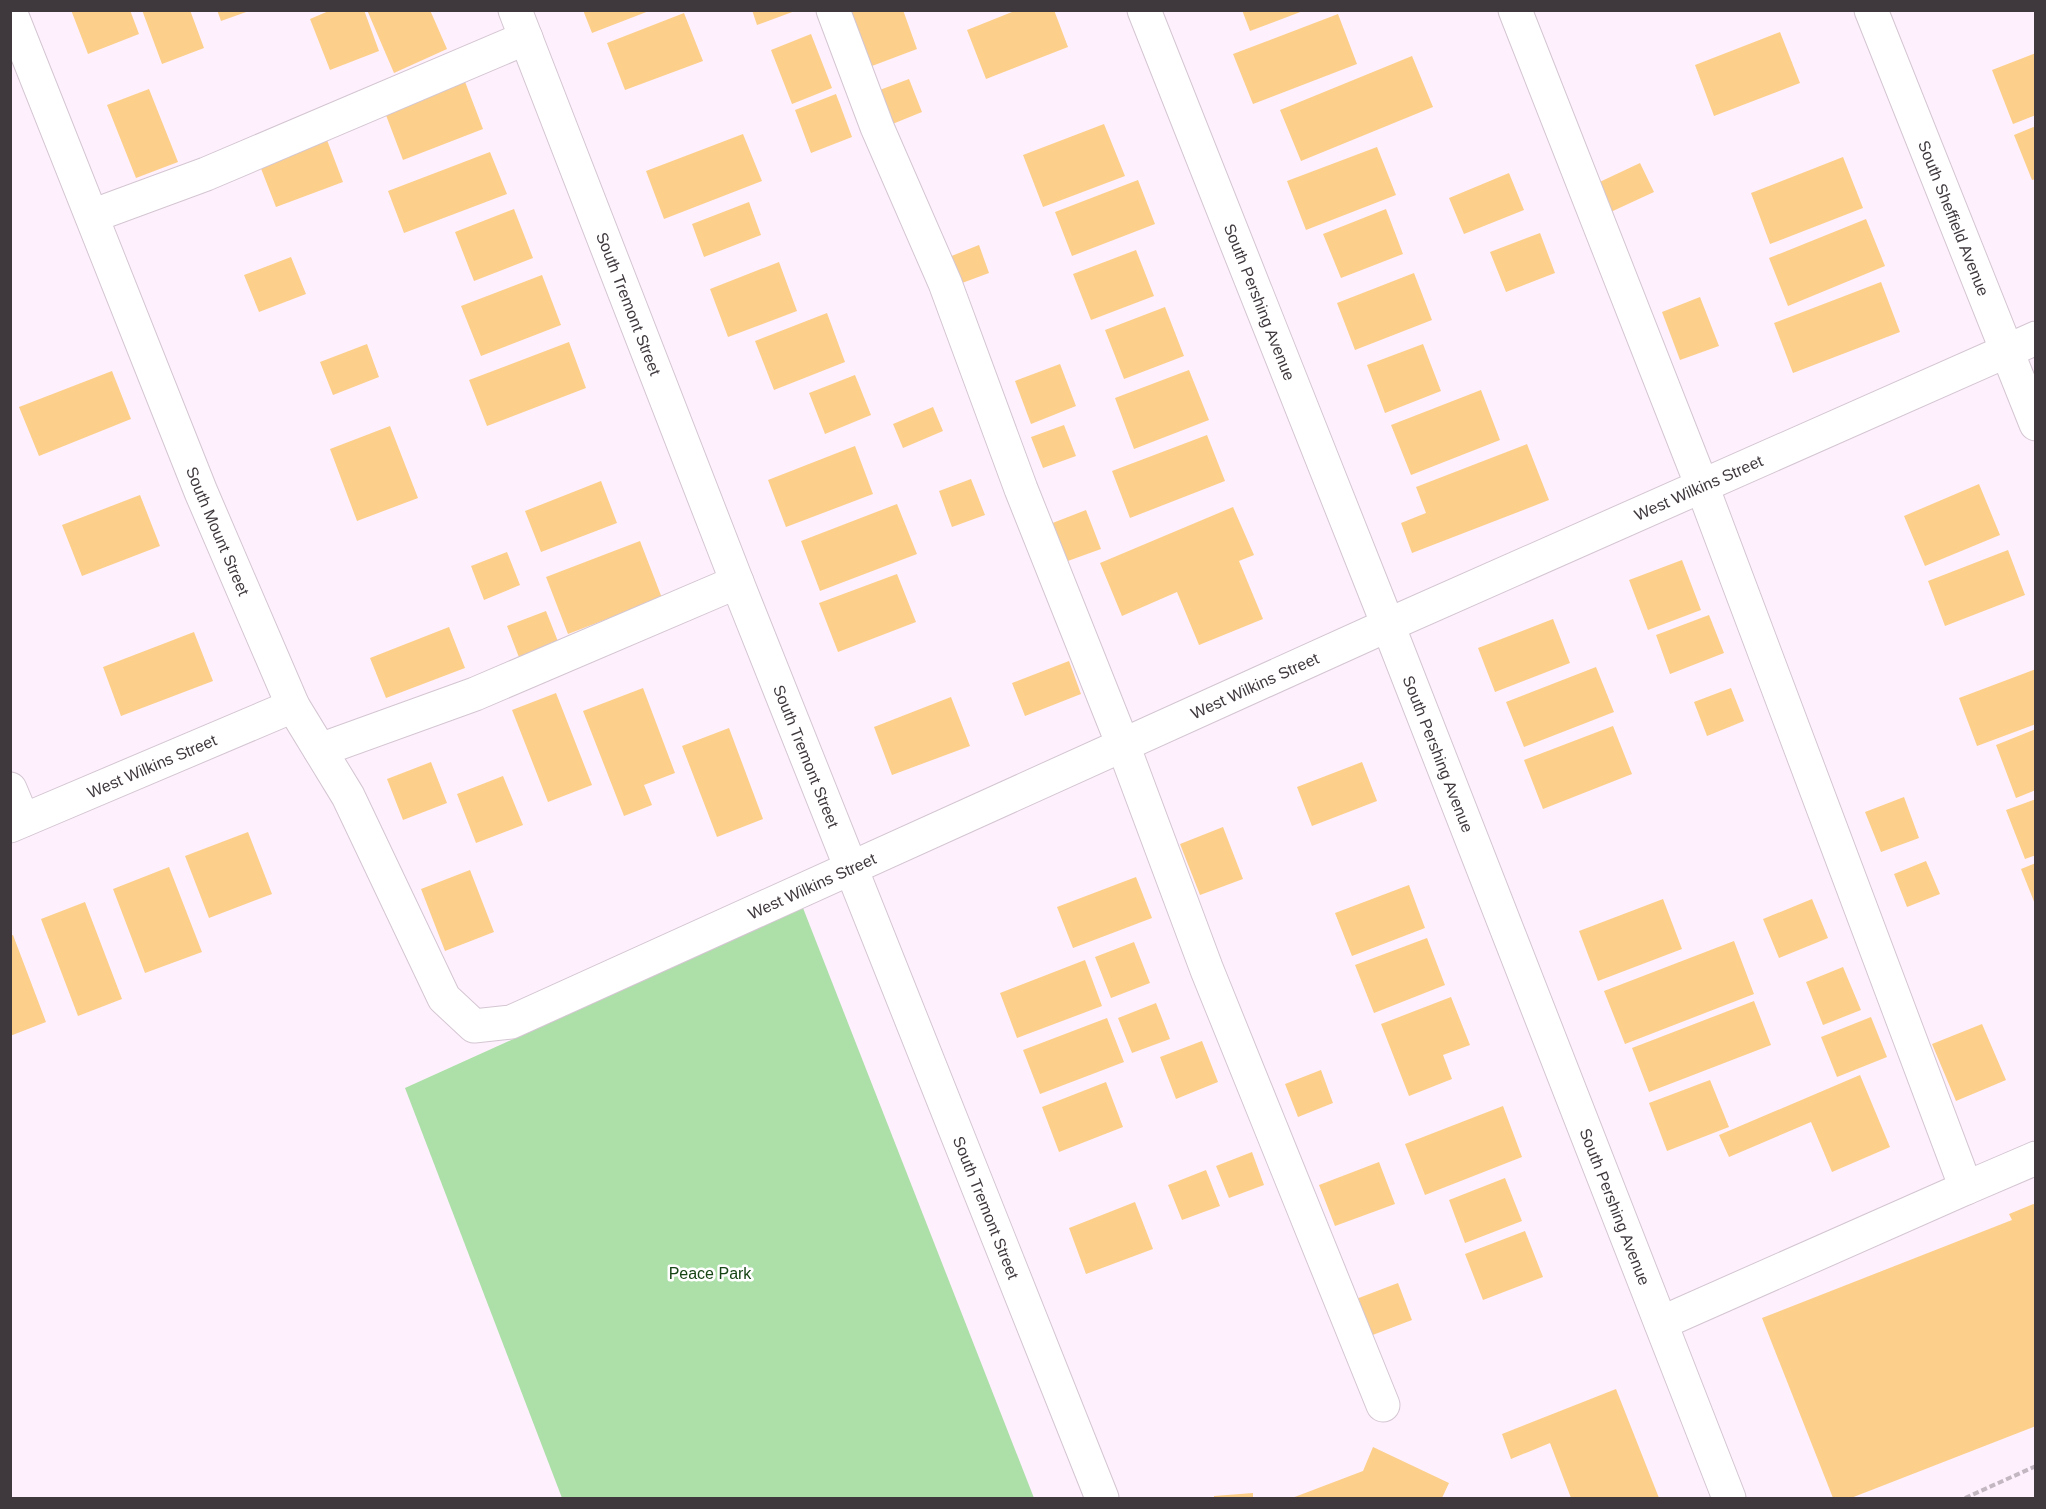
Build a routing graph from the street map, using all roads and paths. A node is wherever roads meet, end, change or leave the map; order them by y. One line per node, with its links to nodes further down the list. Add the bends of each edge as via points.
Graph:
1 (10, 10): 7 (street, South Mount Street)
2 (833, 10): 14 (street, via 877,127 945,283 1021,489)
3 (1144, 10): 12 (street, South Pershing Avenue)
4 (1515, 10): 10 (street)
5 (1871, 10): 8 (street, South Sheffield Avenue)
6 (521, 24): 7 (street, via 206,174); 11 (street, South Tremont Street)
7 (92, 216): 13 (street, South Mount Street, via 201,492)
8 (2021, 345): 9 (street, South Sheffield Avenue); 10 (street, West Wilkins Street)
9 (2036, 424)
10 (1702, 486): 12 (street, West Wilkins Street); 21 (street)
11 (737, 582): 15 (street, via 474,694); 18 (street, South Tremont Street)
12 (1388, 625): 14 (street, West Wilkins Street); 22 (street, South Pershing Avenue)
13 (293, 706): 15 (street, South Mount Street); 17 (street, West Wilkins Street)
14 (1123, 745): 18 (street, West Wilkins Street); 23 (street, via 1207,970)
15 (320, 750): 19 (street, South Mount Street, via 348,796 444,998)
16 (10, 789): 17 (street)
17 (17, 823)
18 (852, 869): 19 (street, West Wilkins Street, via 511,1022); 25 (street, South Tremont Street)
19 (474, 1026)
20 (2036, 1158): 21 (street)
21 (1966, 1188): 22 (street)
22 (1661, 1323): 26 (street, South Pershing Avenue)
23 (1383, 1405)
24 (2036, 1466): 27 (path)
25 (1102, 1498)
26 (1729, 1498)
27 (1965, 1498)

